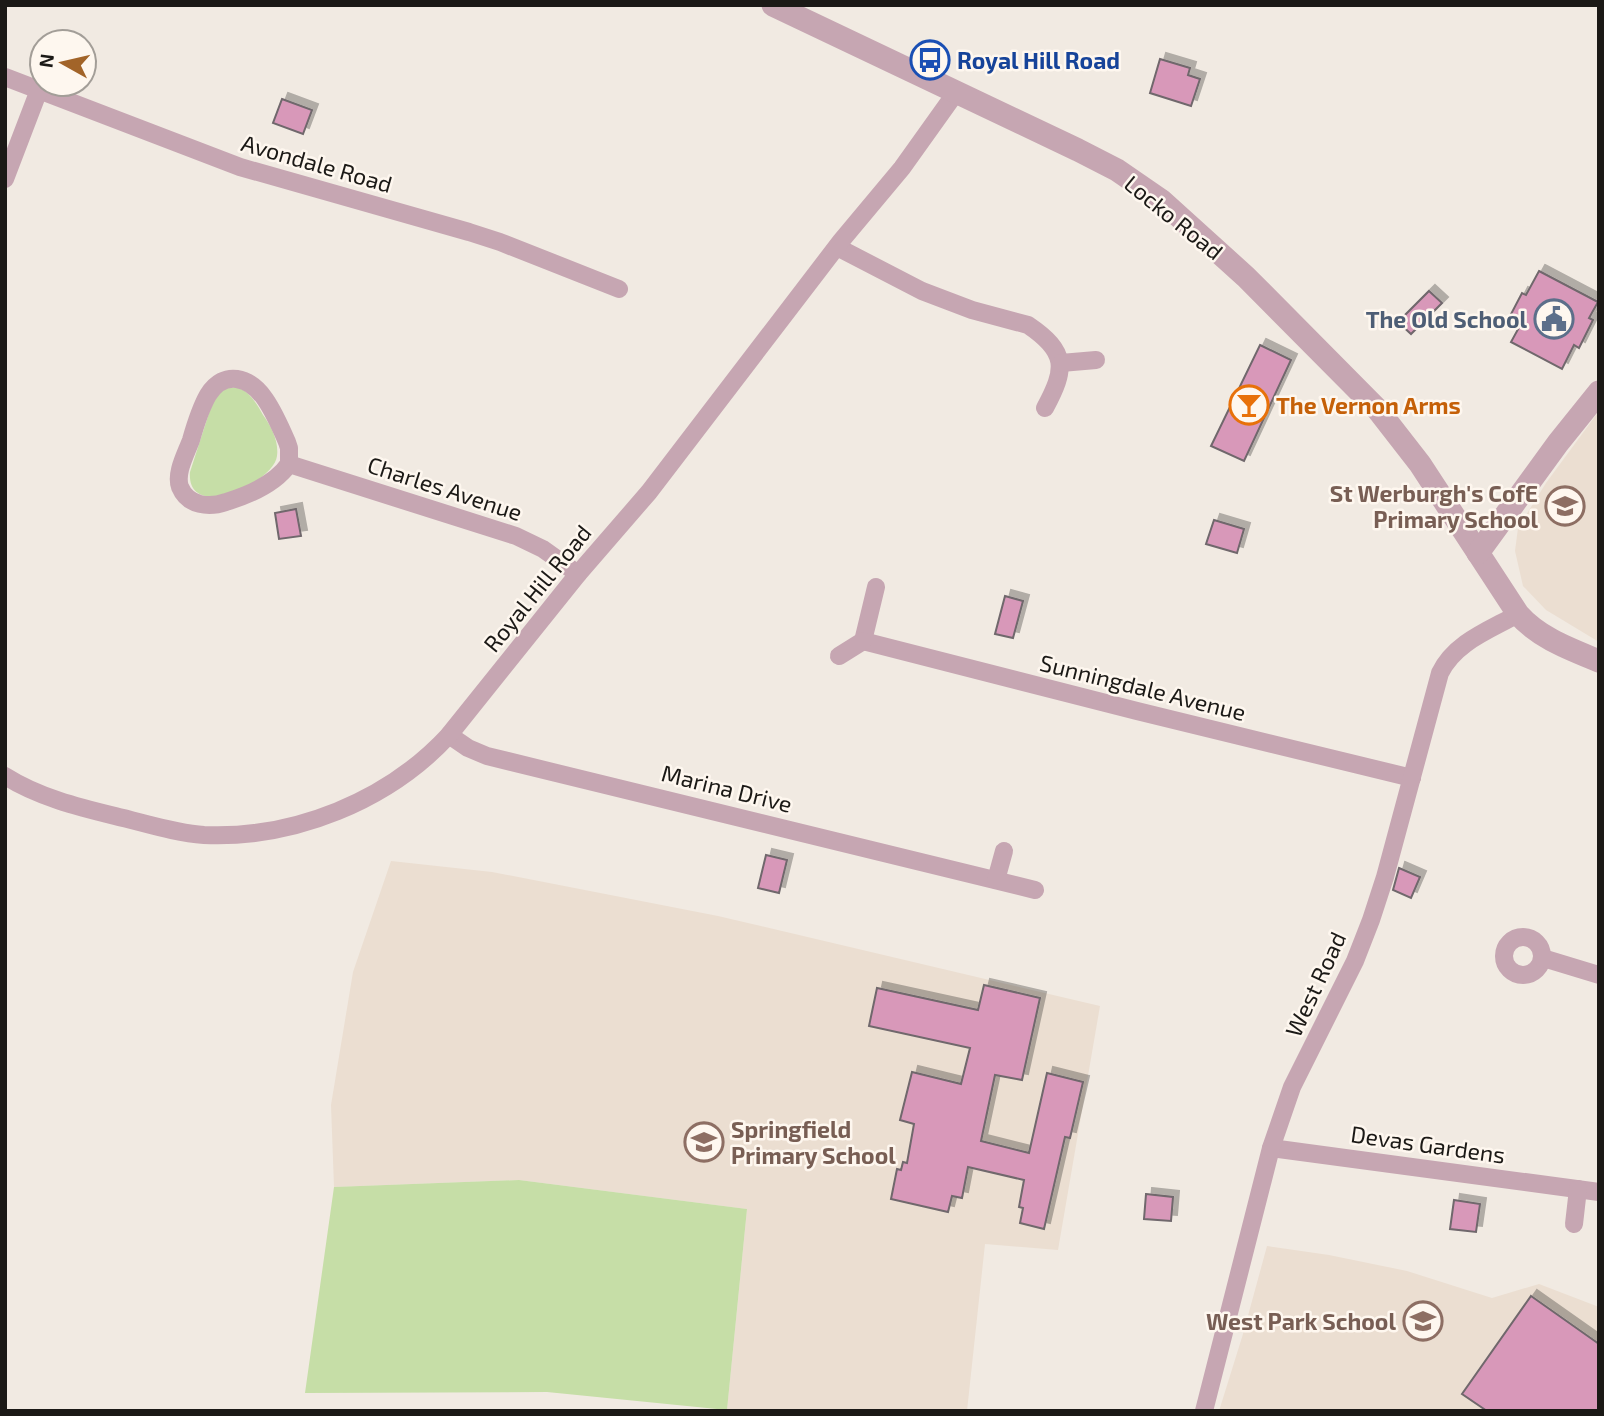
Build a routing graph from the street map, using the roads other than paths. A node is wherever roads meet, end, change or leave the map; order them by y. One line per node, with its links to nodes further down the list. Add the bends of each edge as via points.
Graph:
1 (773, 5): 4 (street, Locko Road)
2 (5, 77): 3 (street, Avondale Road)
3 (28, 86)
4 (957, 91): 8 (street, Royal Hill Road); 15 (street, Locko Road, via 1117,170 1180,217 1378,410)
5 (35, 98): 7 (street)
6 (59, 98): 9 (street, Avondale Road, via 220,160 469,232)
7 (5, 179)
8 (837, 247): 11 (street, via 922,290 1028,325 1051,344); 16 (street, Royal Hill Road, via 649,492)
9 (618, 289)
10 (1096, 360): 11 (street)
11 (1061, 363): 13 (street)
12 (1599, 392): 15 (street)
13 (1045, 408)
14 (289, 464): 14 (street, via 262,487 216,505 197,504 179,484 208,396 231,378 243,381 264,398 287,442); 16 (street, Charles Avenue, via 516,536)
15 (1478, 553): 18 (street, Locko Road)
16 (578, 574): 22 (street, Royal Hill Road)
17 (876, 587): 19 (street)
18 (1518, 614): 21 (street, Locko Road, via 1549,638); 24 (street, West Road, via 1463,645 1445,664)
19 (863, 641): 20 (street); 24 (street, Sunningdale Avenue)
20 (839, 656)
21 (1599, 661)
22 (449, 735): 23 (street, Royal Hill Road, via 427,758 372,796 290,826 242,834 166,829 53,799); 26 (street, Marina Drive, via 477,753)
23 (5, 776)
24 (1412, 778): 30 (street, West Road, via 1385,877 1355,961 1292,1087)
25 (1003, 851): 26 (street)
26 (996, 880): 27 (street, Marina Drive)
27 (1035, 890)
28 (1543, 958): 29 (street)
29 (1599, 975)
30 (1271, 1148): 31 (street, Devas Gardens); 34 (street, West Road)
31 (1578, 1189): 32 (street, Devas Gardens); 33 (street)
32 (1599, 1192)
33 (1574, 1224)
34 (1204, 1411)

